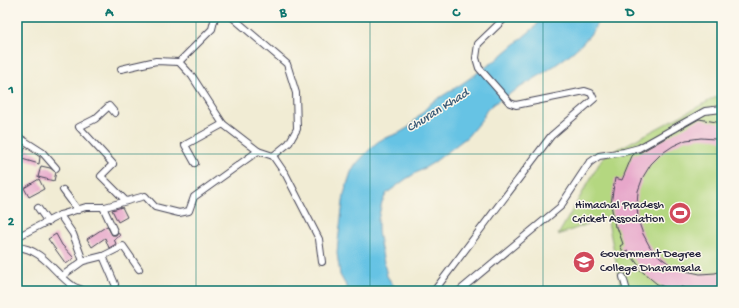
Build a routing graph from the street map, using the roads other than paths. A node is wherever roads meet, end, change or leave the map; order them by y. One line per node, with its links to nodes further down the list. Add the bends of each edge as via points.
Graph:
1 (215, 17): 4 (street, via 212,29)
2 (232, 17): 11 (street, via 287,64 296,93 297,129 289,143)
3 (506, 17): 32 (street, via 478,44 476,58 479,68 510,103 516,105 585,91 591,93 594,98 551,136)
4 (179, 62): 5 (street, via 156,61); 8 (street, via 192,76)
5 (121, 68)
6 (722, 109): 33 (street, via 705,111 639,148 599,156 589,163 560,206)
7 (115, 113): 15 (street, via 109,106 95,119 79,127 113,164 101,176)
8 (223, 124): 10 (street); 12 (street, via 185,145)
9 (17, 136): 13 (street, via 42,152)
10 (258, 151): 11 (street); 15 (street, via 194,197 189,211 179,214 155,207 145,196)
11 (273, 156): 26 (street, via 286,175 319,239)
12 (195, 163)
13 (56, 168)
14 (63, 190): 18 (street)
15 (126, 201): 16 (street)
16 (103, 207): 18 (street, via 86,207); 21 (street)
17 (38, 208): 20 (street)
18 (78, 210): 19 (street)
19 (60, 215): 20 (street); 25 (street, via 73,234)
20 (48, 222): 22 (street)
21 (114, 231)
22 (17, 237)
23 (17, 247): 28 (street, via 27,248 40,255)
24 (103, 256): 25 (street); 27 (street, via 122,246); 30 (street)
25 (83, 260): 28 (street)
26 (322, 262)
27 (139, 269)
28 (62, 276): 31 (street, via 73,286)
29 (623, 277): 34 (street)
30 (115, 284)
31 (84, 291)
32 (434, 291)
33 (459, 291)
34 (627, 291)

